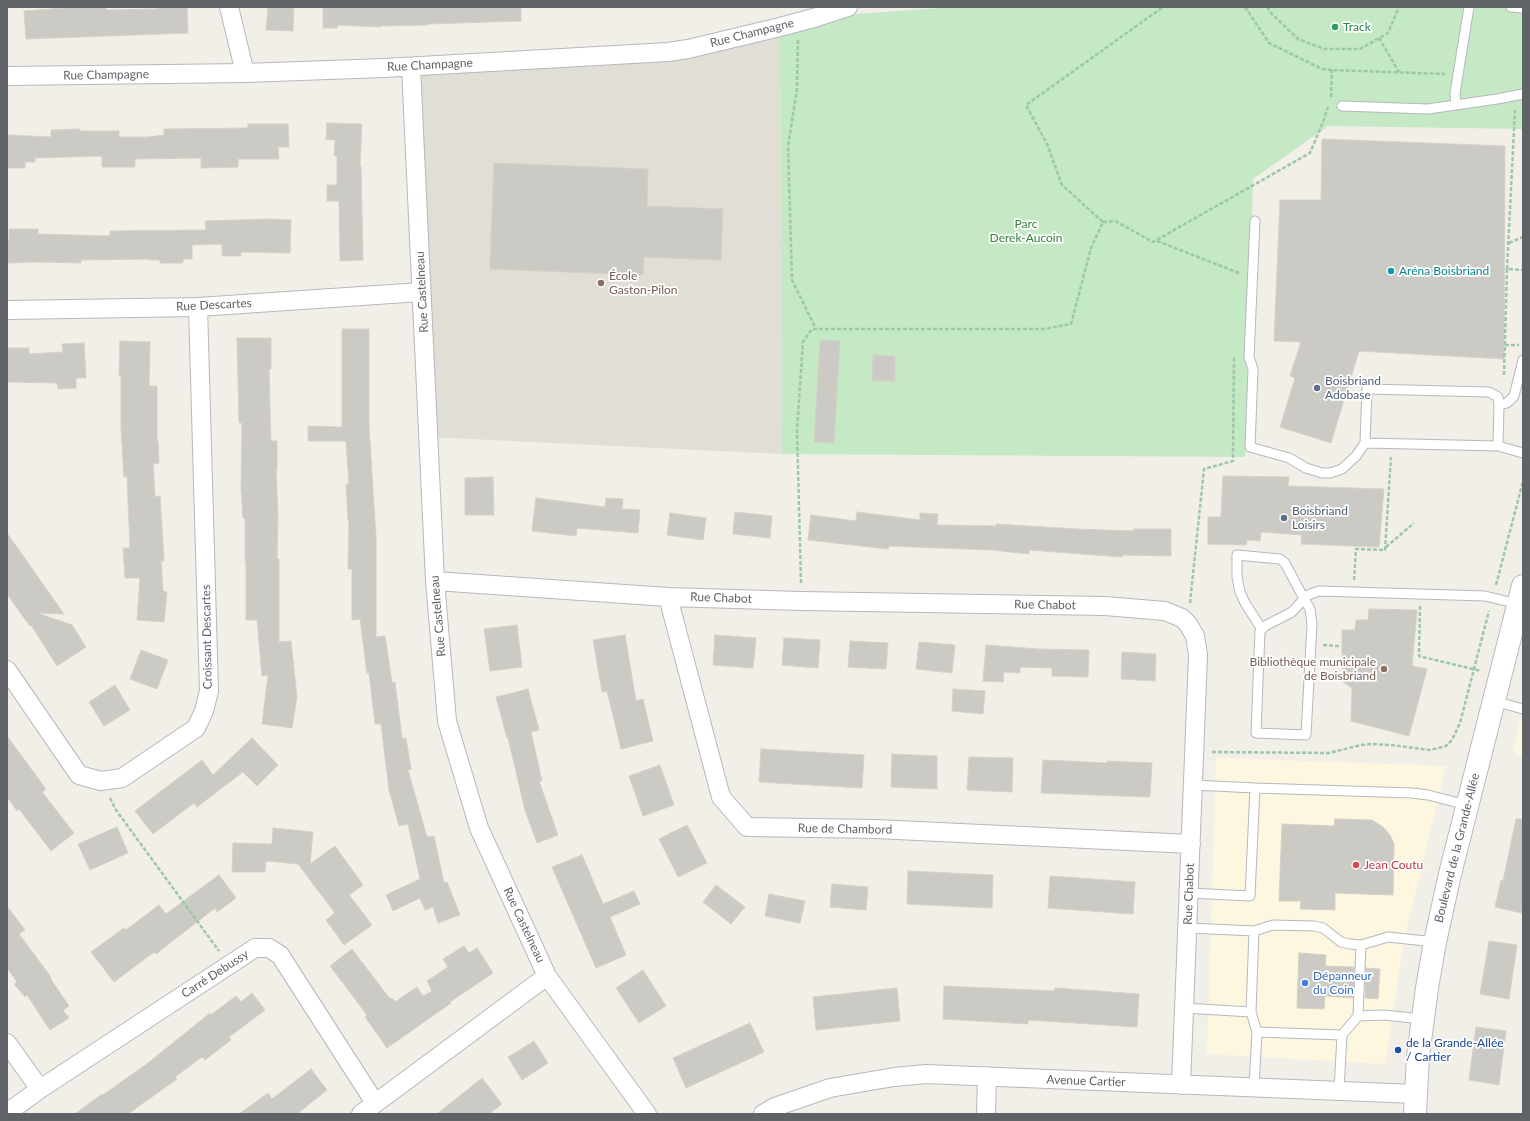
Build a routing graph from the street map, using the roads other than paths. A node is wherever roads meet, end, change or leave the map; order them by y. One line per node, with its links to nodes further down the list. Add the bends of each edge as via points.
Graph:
1 (229, 7): 8 (street)
2 (848, 7): 6 (street, Rue Champagne)
3 (1469, 7): 11 (lane, via 1455,93)
4 (1511, 7): 5 (lane)
5 (1523, 8)
6 (815, 12): 7 (street, Rue Champagne, via 795,23 668,52)
7 (411, 67): 8 (street, Rue Champagne); 14 (street, Rue Castelneau)
8 (245, 73): 9 (street, Rue Champagne)
9 (7, 76)
10 (1523, 94): 11 (lane)
11 (1456, 105): 12 (lane, via 1415,109)
12 (1342, 106)
13 (1255, 221): 19 (lane, via 1249,357 1252,370 1250,447 1289,458 1306,468 1330,473 1342,469)
14 (421, 292): 15 (street, Rue Descartes); 22 (street, Rue Castelneau)
15 (198, 307): 16 (street, Rue Descartes); 27 (street, Croissant Descartes, via 209,691 196,728 122,778 101,781 79,775)
16 (7, 310)
17 (1523, 360): 18 (lane, via 1514,396 1507,403)
18 (1499, 405): 19 (lane, via 1498,397 1489,392 1367,389); 20 (lane)
19 (1365, 443): 20 (lane)
20 (1498, 446): 21 (lane)
21 (1523, 453)
22 (435, 581): 24 (street, Rue Chabot); 39 (street, Rue Castelneau, via 447,721 480,828)
23 (1521, 595): 25 (lane, via 1319,591); 28 (street, Boulevard de la Grande-Allée)
24 (668, 596): 30 (street, Rue Chabot, via 1105,606 1174,614 1188,624 1196,636 1198,655); 33 (street, Rue de Chambord, via 721,797 747,827 876,829)
25 (1304, 599): 26 (lane, via 1289,614); 26 (lane, via 1285,563 1280,559 1237,555 1240,592); 26 (lane, via 1310,609 1312,624 1306,735 1256,733)
26 (1261, 628)
27 (7, 670)
28 (1494, 701): 29 (lane); 32 (street, Boulevard de la Grande-Allée)
29 (1523, 708)
30 (1193, 785): 31 (lane); 33 (street, Rue Chabot)
31 (1255, 788): 32 (lane, via 1428,794); 34 (lane, via 1250,896)
32 (1467, 805): 37 (street, Boulevard de la Grande-Allée)
33 (1191, 844): 34 (street, Rue Chabot)
34 (1189, 894): 35 (street, Rue Chabot)
35 (1188, 928): 36 (lane); 40 (street, Rue Chabot)
36 (1254, 931): 38 (lane, via 1274,925 1314,926 1323,928 1341,942); 41 (lane)
37 (1435, 942): 38 (lane, via 1388,937); 43 (street, Boulevard de la Grande-Allée)
38 (1361, 945): 42 (lane)
39 (547, 976): 52 (street); 56 (street, Rue Castelneau)
40 (1184, 1008): 41 (lane); 48 (street, Rue Chabot)
41 (1251, 1012): 44 (lane)
42 (1358, 1016): 43 (lane, via 1384,1015); 45 (lane)
43 (1422, 1019): 53 (street, Boulevard de la Grande-Allée)
44 (1257, 1032): 45 (lane); 49 (lane)
45 (1342, 1035): 51 (lane)
46 (7, 1043): 50 (street)
47 (987, 1076): 48 (street, Avenue Cartier); 57 (street, Avenue Cartier, via 926,1074 894,1077 830,1088 775,1107); 58 (street)
48 (1181, 1085): 49 (street, Avenue Cartier)
49 (1254, 1087): 51 (street, Avenue Cartier)
50 (40, 1089): 52 (street, Carré Debussy, via 255,948 269,948 280,955); 54 (street, Carré Debussy)
51 (1339, 1091): 53 (street, Avenue Cartier)
52 (375, 1103): 55 (street)
53 (1415, 1104)
54 (7, 1113)
55 (361, 1114)
56 (647, 1114)
57 (763, 1114)
58 (986, 1114)

